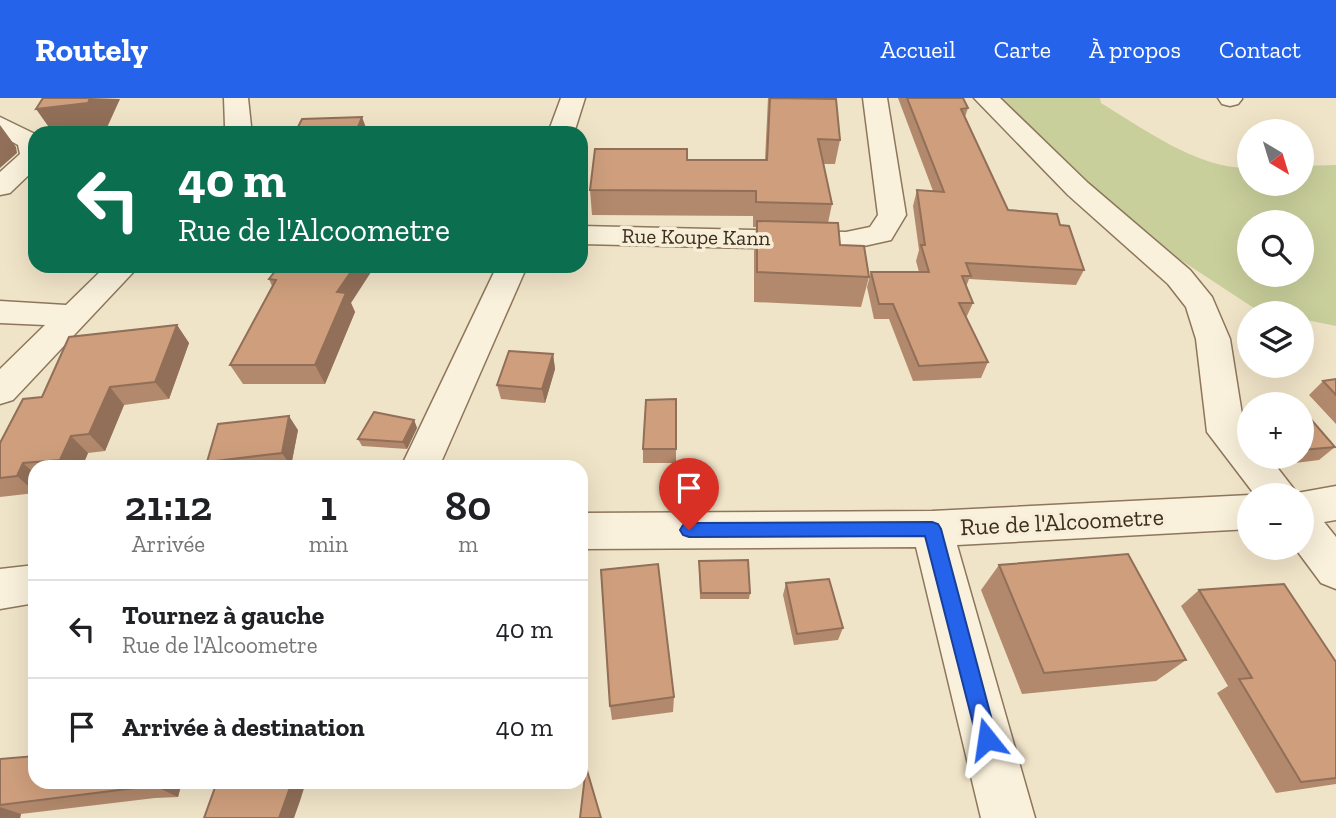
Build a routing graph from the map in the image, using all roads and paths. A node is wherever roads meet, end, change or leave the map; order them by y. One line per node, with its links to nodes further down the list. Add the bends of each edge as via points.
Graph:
1 (236, 98): 6 (street)
2 (573, 98): 7 (street)
3 (875, 98): 11 (street, Rue Koupe Kann, via 892,215 881,234 846,241)
4 (986, 98): 18 (street, via 1078,189 1179,277 1201,305 1213,339 1226,432)
5 (0, 124): 8 (street)
6 (239, 126)
7 (563, 126)
8 (28, 140)
9 (28, 162): 10 (street)
10 (0, 187)
11 (588, 235)
12 (117, 273): 15 (street)
13 (509, 273): 17 (street)
14 (0, 312): 15 (street)
15 (74, 316): 16 (street)
16 (0, 391)
17 (423, 460)
18 (1268, 483)
19 (1336, 503): 20 (street)
20 (1314, 506)
21 (1237, 513): 22 (street, Rue de l'Alcoometre)
22 (932, 529): 23 (street, Rue de l'Alcoometre); 28 (street)
23 (588, 531)
24 (1314, 541): 25 (street)
25 (1336, 570)
26 (28, 585): 27 (street)
27 (0, 589)
28 (1008, 818)

